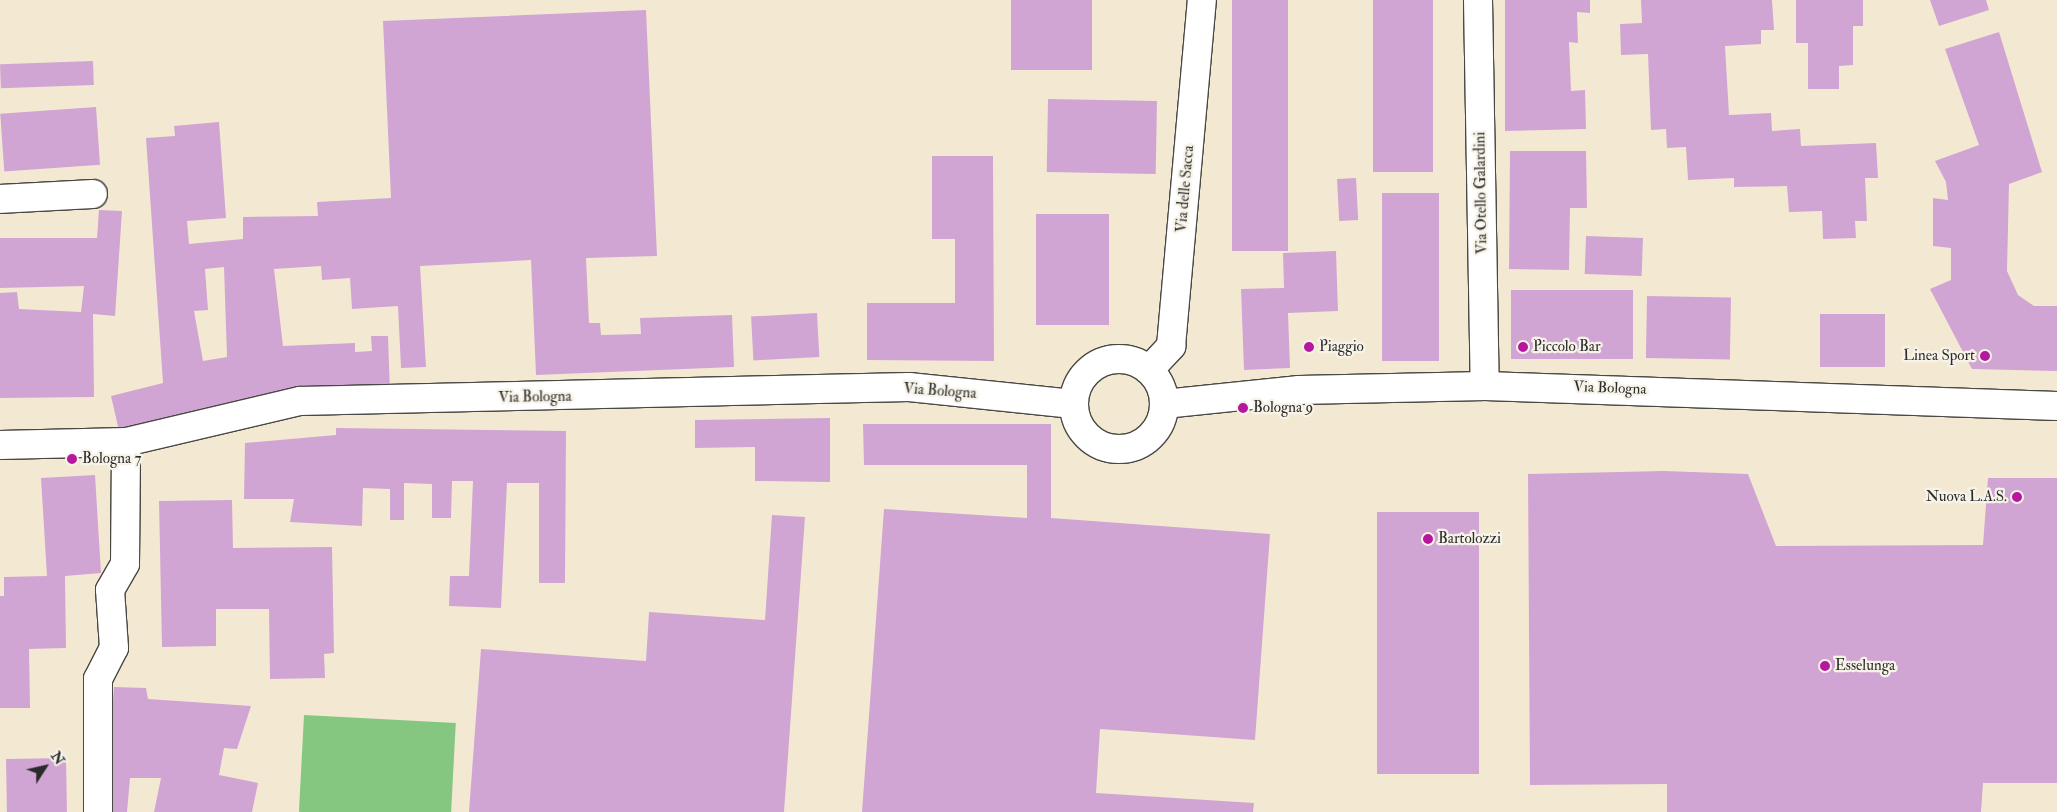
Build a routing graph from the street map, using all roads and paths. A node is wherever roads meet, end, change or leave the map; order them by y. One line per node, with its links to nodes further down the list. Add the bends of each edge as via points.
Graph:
1 (1202, 0): 5 (street, Via delle Sacca, via 1171,346)
2 (1478, 0): 6 (street, Via Otello Galardini)
3 (93, 194): 4 (street)
4 (0, 199)
5 (1149, 370): 7 (street, via 1126,360 1100,363 1080,380); 8 (street, via 1162,391)
6 (1485, 386): 8 (street, Via Bologna, via 1299,390); 9 (street, Via Bologna)
7 (1073, 404): 8 (street, via 1081,429 1089,439 1113,450 1138,446 1149,438 1157,428); 10 (street, Via Bologna, via 909,388 300,400)
8 (1164, 404)
9 (2057, 406)
10 (126, 442): 11 (street, Via Bologna); 12 (street, via 125,564 110,590 114,648 98,679)
11 (0, 445)
12 (98, 812)

